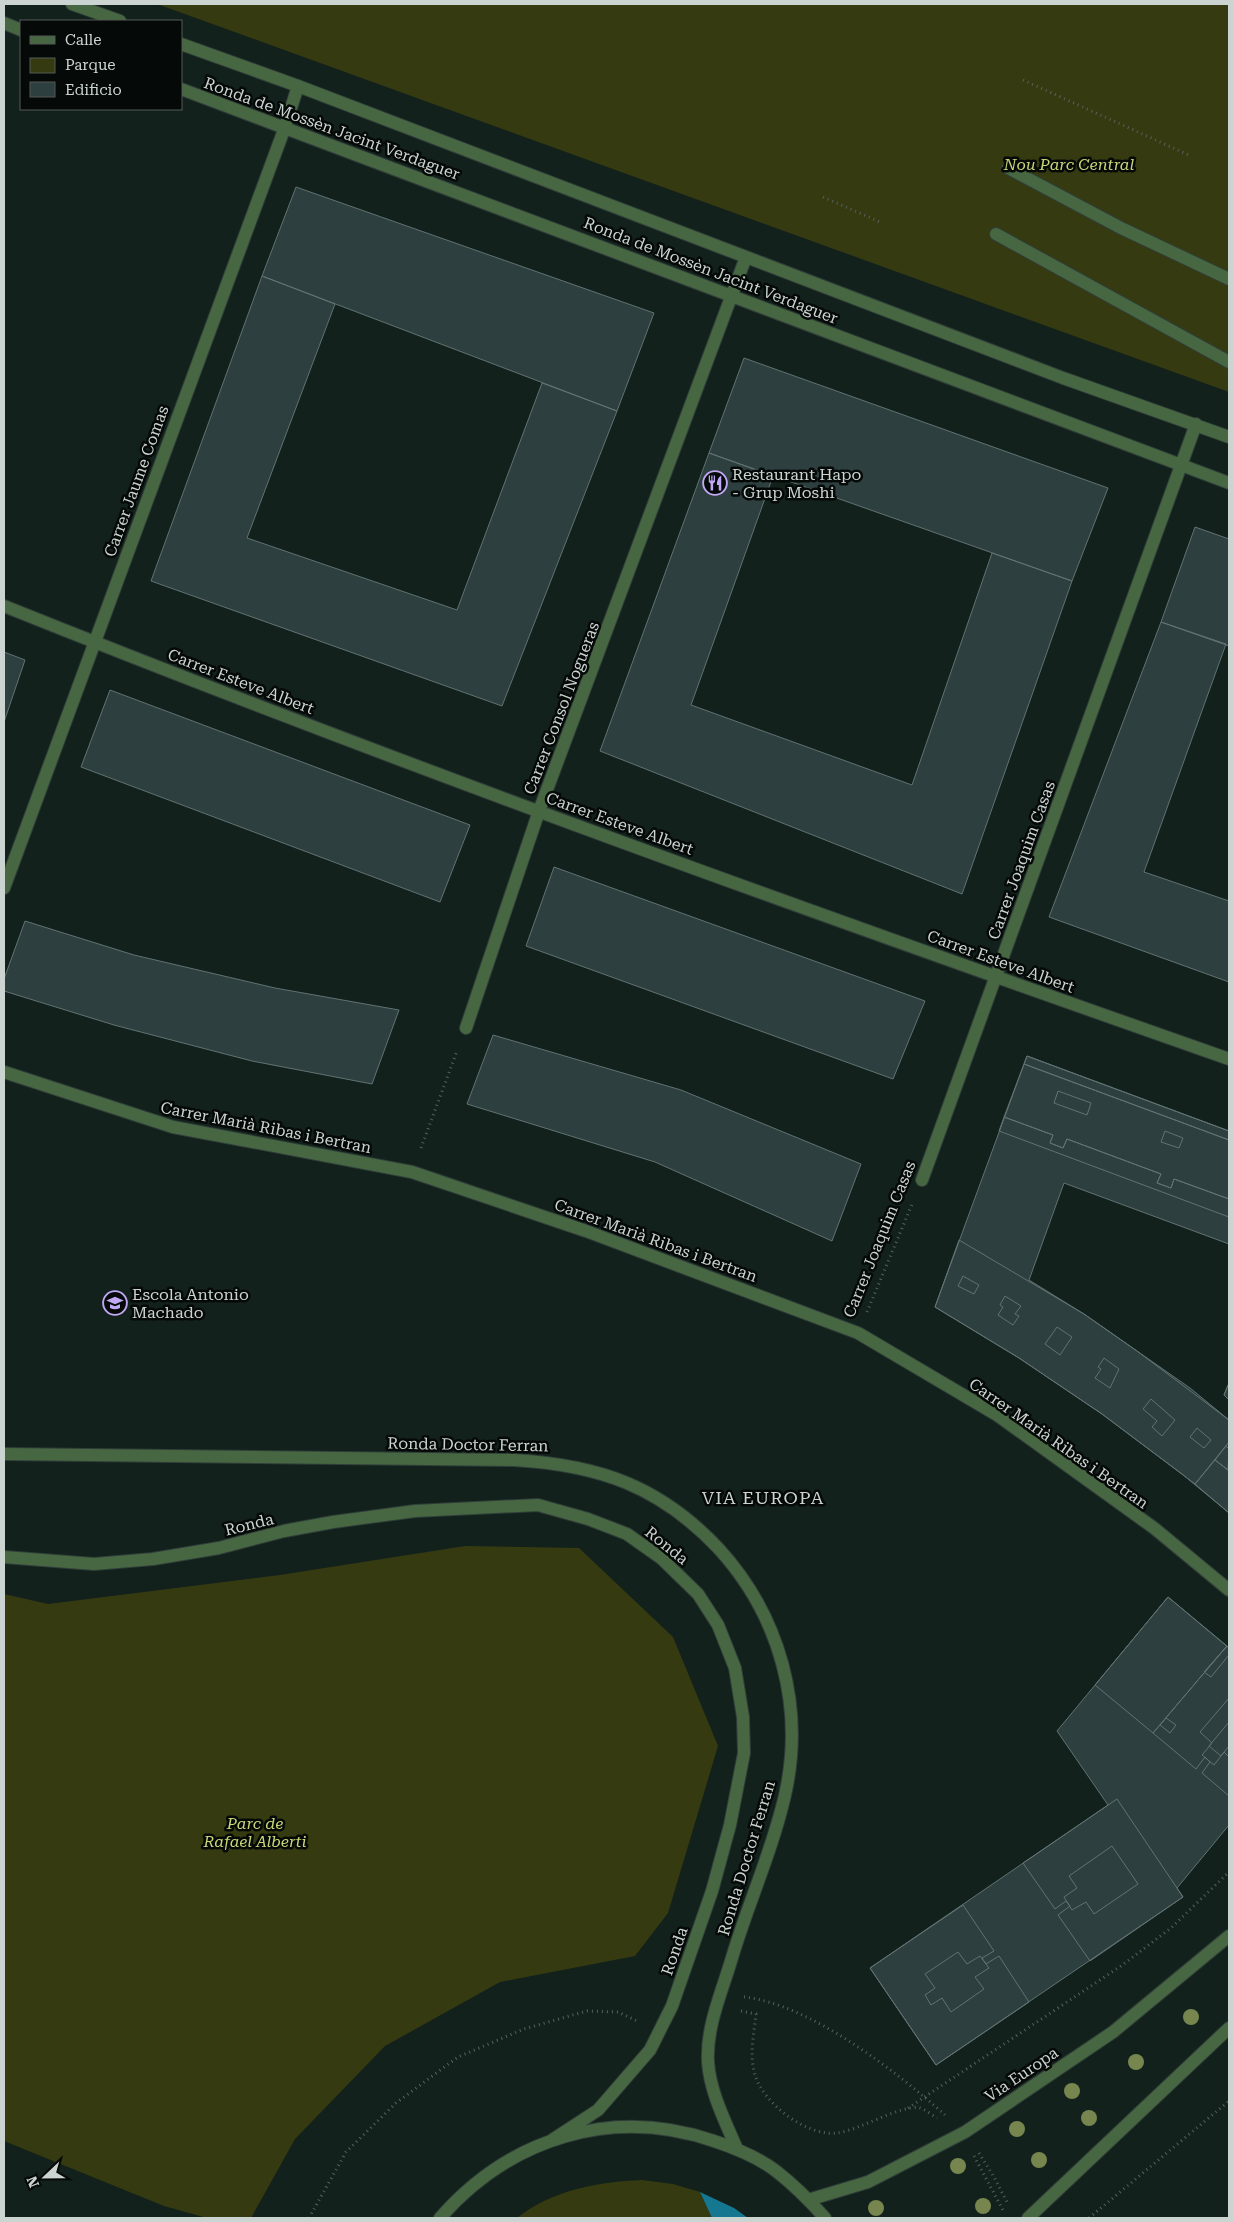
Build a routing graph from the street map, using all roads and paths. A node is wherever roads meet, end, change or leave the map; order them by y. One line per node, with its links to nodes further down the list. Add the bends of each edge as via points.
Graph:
1 (72, 4): 2 (street)
2 (117, 20)
3 (4, 24): 4 (street)
4 (20, 30)
5 (182, 44): 7 (street, Ronda de Mossèn Jacint Verdaguer)
6 (1023, 80): 10 (path)
7 (298, 86): 9 (street, Carrer Jaume Comas); 15 (street, Ronda de Mossèn Jacint Verdaguer)
8 (182, 89): 9 (street, Ronda de Mossèn Jacint Verdaguer)
9 (285, 127): 17 (street, Ronda de Mossèn Jacint Verdaguer); 24 (street, Carrer Jaume Comas)
10 (1191, 156)
11 (1008, 168): 16 (street)
12 (823, 197): 13 (path)
13 (880, 222)
14 (996, 234): 18 (street)
15 (746, 257): 17 (street, Carrer Consol Nogueras); 19 (street, Ronda de Mossèn Jacint Verdaguer, via 1063,378)
16 (1229, 279)
17 (733, 296): 21 (street, Ronda de Mossèn Jacint Verdaguer); 25 (street, Carrer Consol Nogueras)
18 (1229, 362)
19 (1196, 424): 20 (street, Ronda de Mossèn Jacint Verdaguer); 21 (street, Carrer Joaquim Casas)
20 (1229, 436)
21 (1182, 465): 22 (street, Ronda de Mossèn Jacint Verdaguer); 27 (street, Carrer Joaquim Casas)
22 (1229, 483)
23 (4, 606): 24 (street, Carrer Esteve Albert)
24 (94, 642): 25 (street, Carrer Esteve Albert); 26 (street, Carrer Jaume Comas)
25 (539, 811): 27 (street, Carrer Esteve Albert); 28 (street, Carrer Consol Nogueras)
26 (4, 888)
27 (995, 977): 29 (street, Carrer Esteve Albert); 32 (street, Carrer Joaquim Casas)
28 (466, 1028): 31 (path)
29 (1229, 1059)
30 (4, 1072): 31 (street, Carrer Marià Ribas i Bertran, via 173,1128)
31 (412, 1172): 33 (street, Carrer Marià Ribas i Bertran, via 586,1230)
32 (922, 1180): 33 (path, Carrer Joaquim Casas)
33 (858, 1333): 36 (street, Carrer Marià Ribas i Bertran, via 997,1415 1154,1528)
34 (4, 1454): 39 (street, Ronda Doctor Ferran, via 554,1463 608,1475 647,1491 686,1517 738,1570 759,1602 789,1688 792,1728 785,1796)
35 (4, 1557): 47 (street, Ronda, via 94,1564 152,1559 219,1548 333,1522 415,1511 538,1505 627,1534 661,1558 698,1594 718,1626 735,1668 743,1717 744,1753 730,1825 712,1891 672,2006 650,2050 598,2110)
36 (1229, 1590)
37 (1229, 1872): 44 (path, via 1171,1928 1121,1966)
38 (1229, 1936): 46 (street, Via Europa, via 1112,2032)
39 (721, 1994): 46 (path, via 751,1997 798,2012 859,2046 918,2090); 48 (street, Ronda Doctor Ferran, via 711,2027 708,2064 712,2088)
40 (739, 2010): 44 (path, via 756,2014 752,2057 755,2076 776,2107 798,2123 823,2133 835,2133 852,2130)
41 (645, 2025): 52 (path, via 618,2012 587,2011 524,2029 458,2057 396,2103 346,2152)
42 (1229, 2028): 56 (street)
43 (1229, 2101): 57 (path)
44 (907, 2108): 45 (path, via 921,2108)
45 (938, 2119)
46 (965, 2132): 50 (street, Via Europa, via 868,2182); 51 (path, via 994,2177)
47 (552, 2140): 48 (street, via 598,2128 645,2126 692,2133); 53 (street, via 486,2174)
48 (737, 2149): 50 (street, via 775,2170)
49 (972, 2152): 55 (path)
50 (808, 2200): 54 (street)
51 (1010, 2210)
52 (309, 2218)
53 (440, 2218)
54 (825, 2218)
55 (1007, 2218)
56 (1028, 2218)
57 (1089, 2218)

